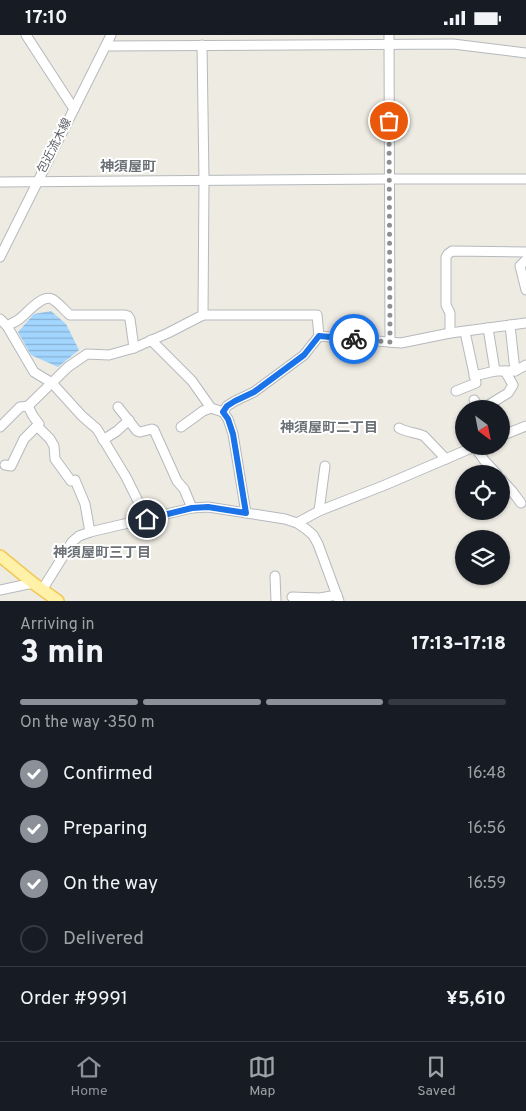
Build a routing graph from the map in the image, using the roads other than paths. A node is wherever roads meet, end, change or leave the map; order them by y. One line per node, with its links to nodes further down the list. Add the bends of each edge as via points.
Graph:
1 (26, 35): 7 (street)
2 (111, 35): 4 (street, 包近流木線)
3 (389, 39): 5 (street); 6 (street, via 453,43); 9 (street)
4 (106, 45): 5 (street); 7 (street, 包近流木線)
5 (202, 45): 10 (street)
6 (526, 53)
7 (74, 109): 12 (street, 包近流木線)
8 (526, 178): 9 (street)
9 (389, 179): 10 (street); 26 (street)
10 (204, 180): 12 (street); 17 (street)
11 (0, 182): 12 (street)
12 (37, 182): 14 (street, 包近流木線)
13 (526, 252): 23 (street, via 452,251 448,254 446,305 450,313)
14 (0, 257)
15 (526, 260): 16 (street, via 520,266)
16 (526, 290)
17 (203, 315): 24 (street, via 317,315); 25 (street)
18 (3, 323): 27 (street, via 18,320 35,304 48,298 70,315 128,316); 32 (street, via 34,372)
19 (526, 323): 20 (street)
20 (510, 325): 21 (street); 30 (street)
21 (488, 328): 22 (street); 29 (street)
22 (465, 331): 23 (street); 31 (street)
23 (450, 333): 26 (street, via 401,343)
24 (319, 336): 26 (street); 38 (street, via 304,355 254,392 227,406)
25 (151, 341): 27 (street); 37 (street, via 192,381)
26 (390, 342)
27 (134, 348): 32 (street, via 109,355 87,354)
28 (526, 365): 30 (street)
29 (495, 371): 30 (street); 31 (street)
30 (510, 371): 34 (street, via 513,385 508,393)
31 (474, 376): 33 (street, via 476,383)
32 (52, 383): 35 (street); 46 (street, via 97,429)
33 (456, 391)
34 (496, 400)
35 (28, 406): 40 (street); 42 (street, via 20,407)
36 (118, 407): 39 (street)
37 (211, 408): 38 (street); 43 (street)
38 (223, 412): 57 (street, via 233,434)
39 (129, 420): 46 (street); 55 (street, via 137,431 154,430)
40 (38, 426): 50 (street, via 24,439 11,466); 60 (street, via 54,446 55,459 71,481 75,480 85,504)
41 (526, 426): 45 (street)
42 (0, 427)
43 (181, 427)
44 (400, 427): 49 (street, via 424,436)
45 (510, 432)
46 (103, 440): 58 (street)
47 (456, 455): 49 (street)
48 (481, 455): 51 (street)
49 (446, 459): 56 (street)
50 (5, 465)
51 (489, 465)
52 (325, 466): 56 (street)
53 (510, 489): 54 (street)
54 (520, 503)
55 (192, 508): 57 (street); 58 (street)
56 (319, 511): 59 (street)
57 (246, 513): 59 (street)
58 (147, 519): 60 (street)
59 (296, 523): 66 (street, via 313,535)
60 (90, 532): 63 (street, via 72,542)
61 (0, 556): 63 (main road)
62 (276, 575): 68 (street)
63 (38, 586): 64 (street); 67 (main road)
64 (0, 590)
65 (292, 597): 66 (street)
66 (338, 598)
67 (58, 601)
68 (276, 601)

